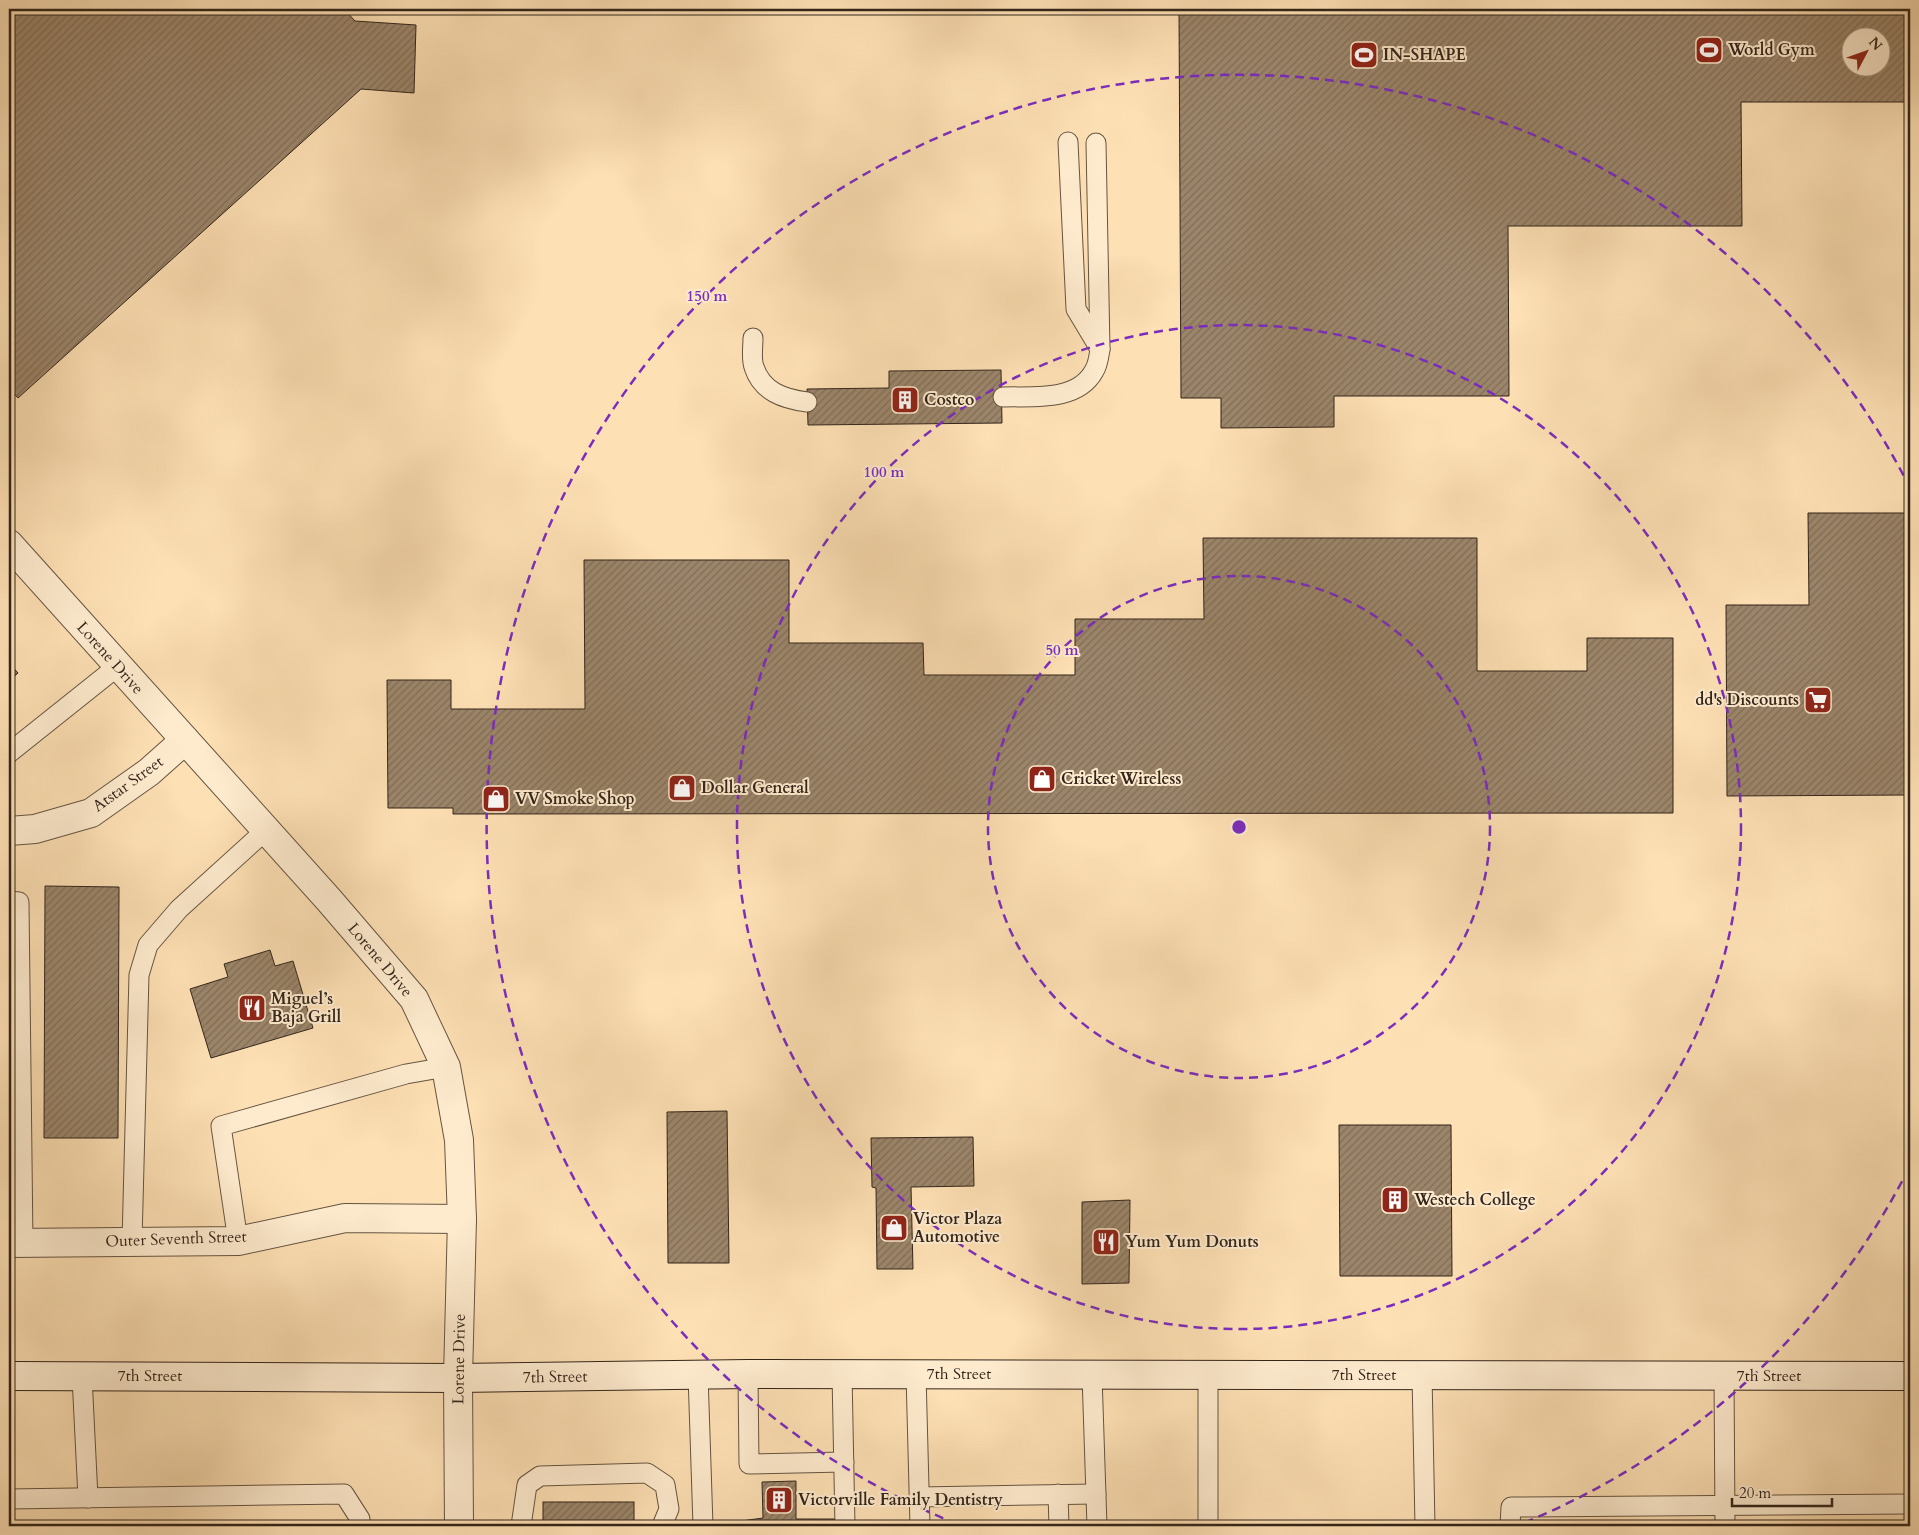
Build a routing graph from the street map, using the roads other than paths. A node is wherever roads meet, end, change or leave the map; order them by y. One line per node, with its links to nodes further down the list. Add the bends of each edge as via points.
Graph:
1 (1068, 142): 4 (lane, via 1076,309)
2 (1096, 143): 4 (lane)
3 (753, 338): 6 (lane, via 754,366 766,388 785,399)
4 (1100, 348): 5 (lane, via 1095,370 1083,386 1058,395)
5 (1003, 397)
6 (807, 402)
7 (9, 544): 8 (main road, Lorene Drive)
8 (118, 666): 9 (main road, Lorene Drive); 10 (lane)
9 (185, 740): 11 (main road, Lorene Drive); 12 (main road, Atstar Street, via 149,772 91,813 34,829)
10 (9, 753)
11 (266, 830): 15 (main road, Lorene Drive, via 414,998); 18 (lane, via 180,909 148,945 139,975)
12 (9, 831)
13 (9, 901): 14 (lane, via 19,902)
14 (14, 963): 16 (lane)
15 (446, 1067): 17 (main road, Lorene Drive, via 459,1140); 19 (lane, via 406,1074 221,1126)
16 (15, 1179): 20 (lane)
17 (462, 1219): 19 (main road, Outer Seventh Street, via 345,1218); 32 (main road, Lorene Drive)
18 (132, 1241): 19 (main road, Outer Seventh Street); 20 (main road, Outer Seventh Street)
19 (238, 1241)
20 (16, 1243)
21 (698, 1374): 22 (main road, 7th Street); 32 (main road, 7th Street); 45 (lane)
22 (748, 1374): 23 (main road, 7th Street); 33 (lane, via 749,1464)
23 (842, 1374): 24 (main road, 7th Street); 33 (lane)
24 (916, 1374): 25 (main road, 7th Street); 36 (lane)
25 (1092, 1375): 26 (main road, 7th Street); 35 (lane)
26 (1208, 1375): 27 (main road, 7th Street); 50 (lane)
27 (1422, 1375): 30 (main road, 7th Street); 51 (lane)
28 (9, 1376): 29 (main road, 7th Street)
29 (82, 1376): 32 (main road, 7th Street); 37 (lane)
30 (1724, 1376): 31 (main road, 7th Street); 40 (lane)
31 (1910, 1376)
32 (458, 1378): 42 (main road, Lorene Drive)
33 (844, 1462): 46 (lane)
34 (1058, 1494): 35 (lane); 36 (lane); 48 (lane)
35 (1096, 1494): 49 (lane)
36 (920, 1497): 47 (lane)
37 (88, 1498): 38 (lane); 41 (lane, via 344,1494 360,1519)
38 (9, 1499)
39 (1910, 1504): 40 (lane)
40 (1726, 1506): 52 (lane, via 1511,1507); 53 (lane)
41 (360, 1526)
42 (459, 1526)
43 (521, 1526): 44 (lane, via 527,1485 540,1476 647,1473 665,1485 669,1509)
44 (662, 1526)
45 (703, 1526)
46 (845, 1526)
47 (920, 1526)
48 (1059, 1526)
49 (1097, 1526)
50 (1208, 1526)
51 (1425, 1526)
52 (1510, 1526)
53 (1726, 1526)

